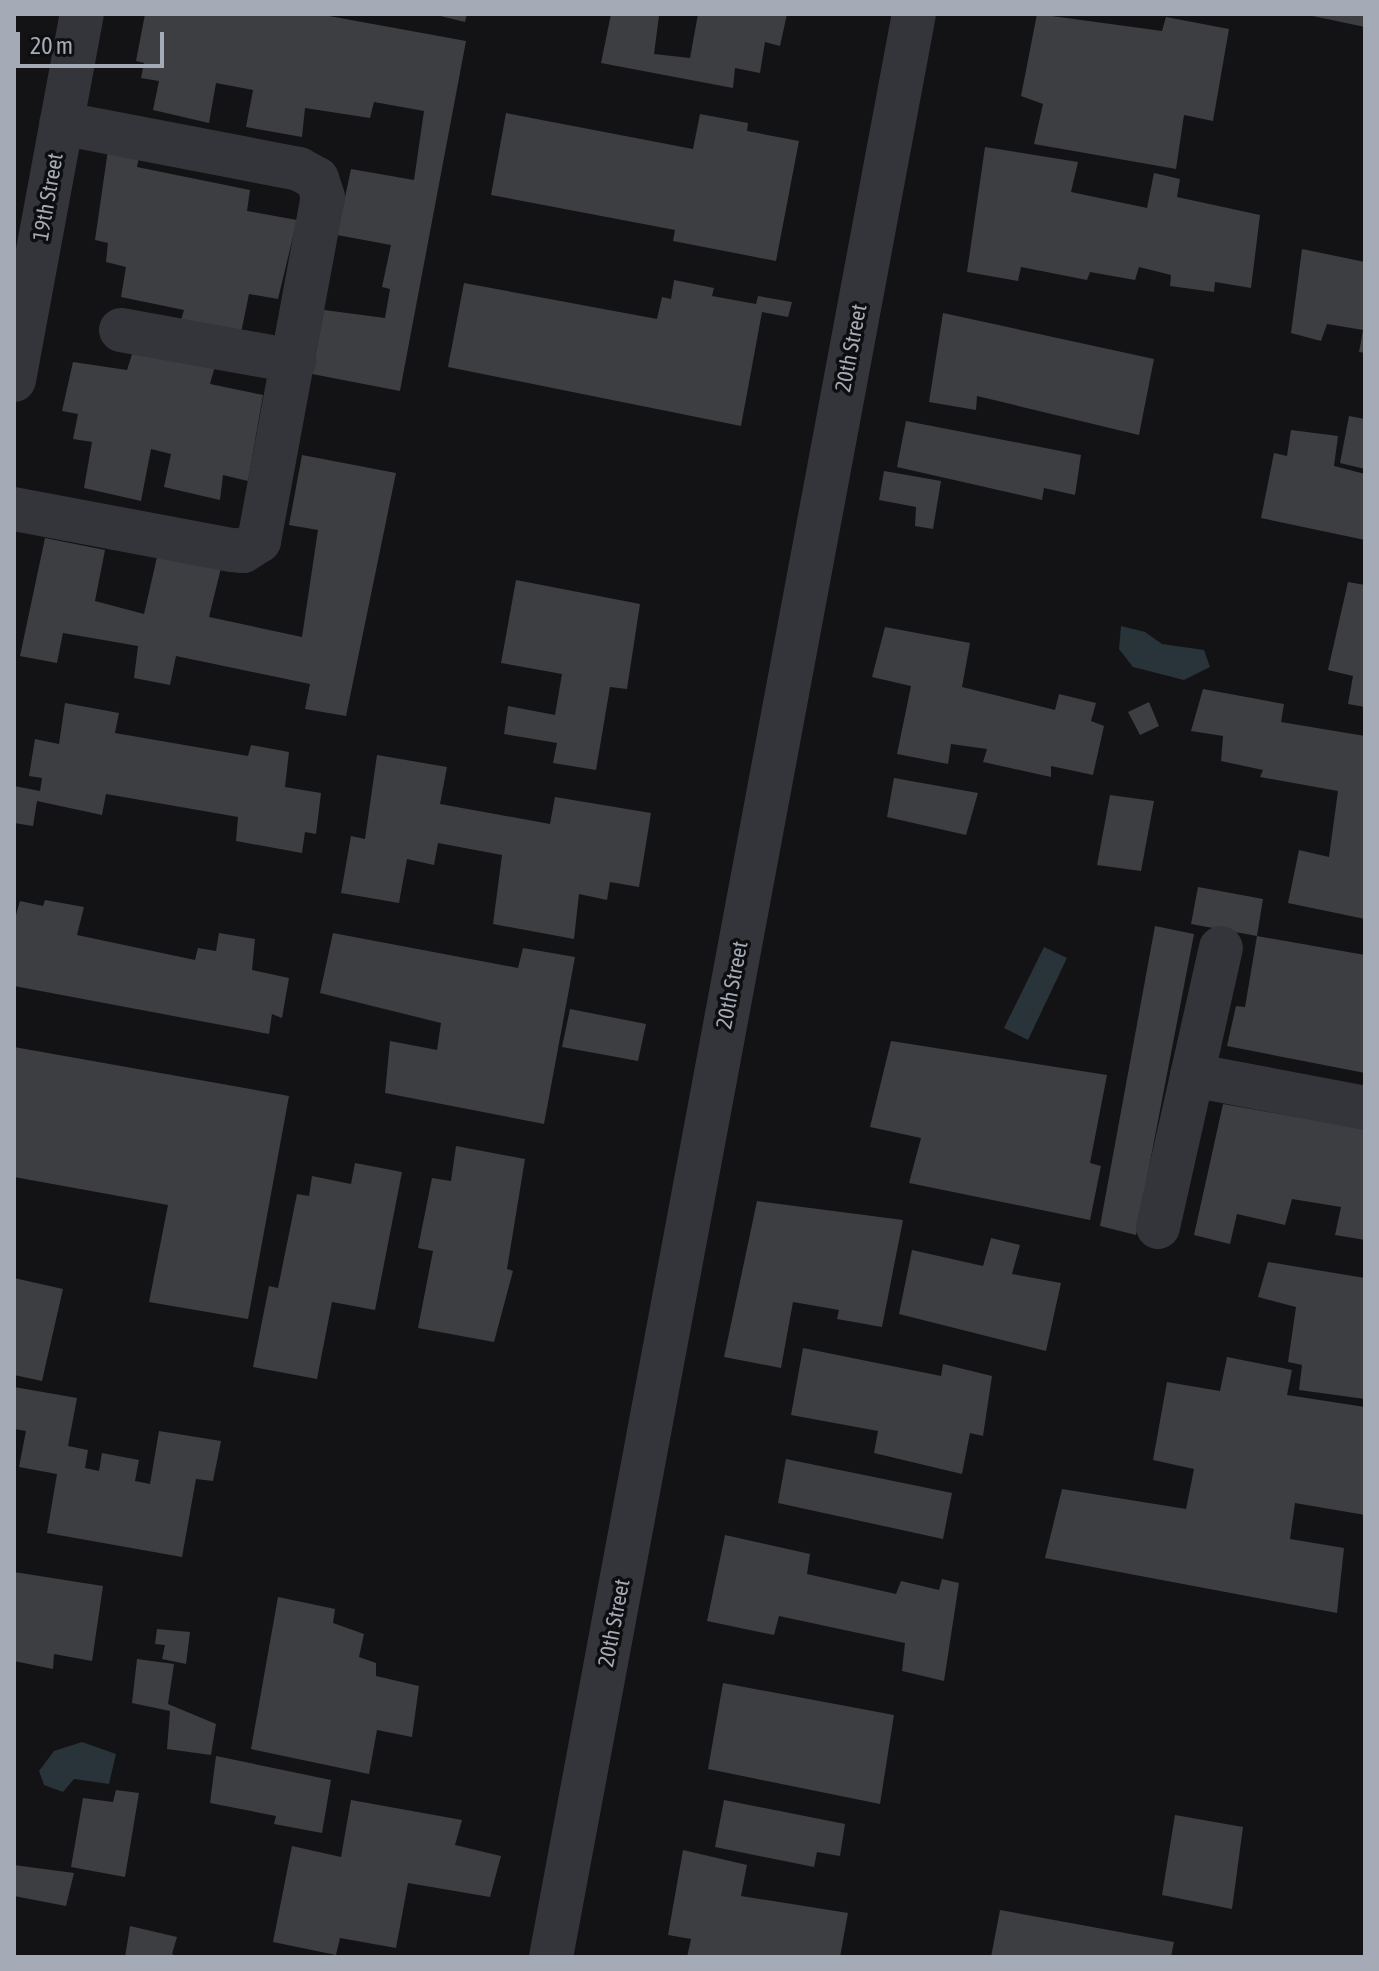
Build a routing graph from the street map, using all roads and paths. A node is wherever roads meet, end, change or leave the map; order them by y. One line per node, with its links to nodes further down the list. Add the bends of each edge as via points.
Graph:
1 (82, 14): 3 (street, 19th Street)
2 (914, 14): 12 (street, 20th Street)
3 (61, 123): 5 (street, via 287,166 317,179 323,197); 6 (street, 19th Street)
4 (121, 330): 5 (street)
5 (294, 361): 7 (street, via 263,528 251,548 232,550)
6 (14, 380)
7 (14, 509)
8 (1221, 948): 9 (street)
9 (1192, 1075): 10 (street); 11 (street)
10 (1365, 1108)
11 (1158, 1227)
12 (551, 1957)

